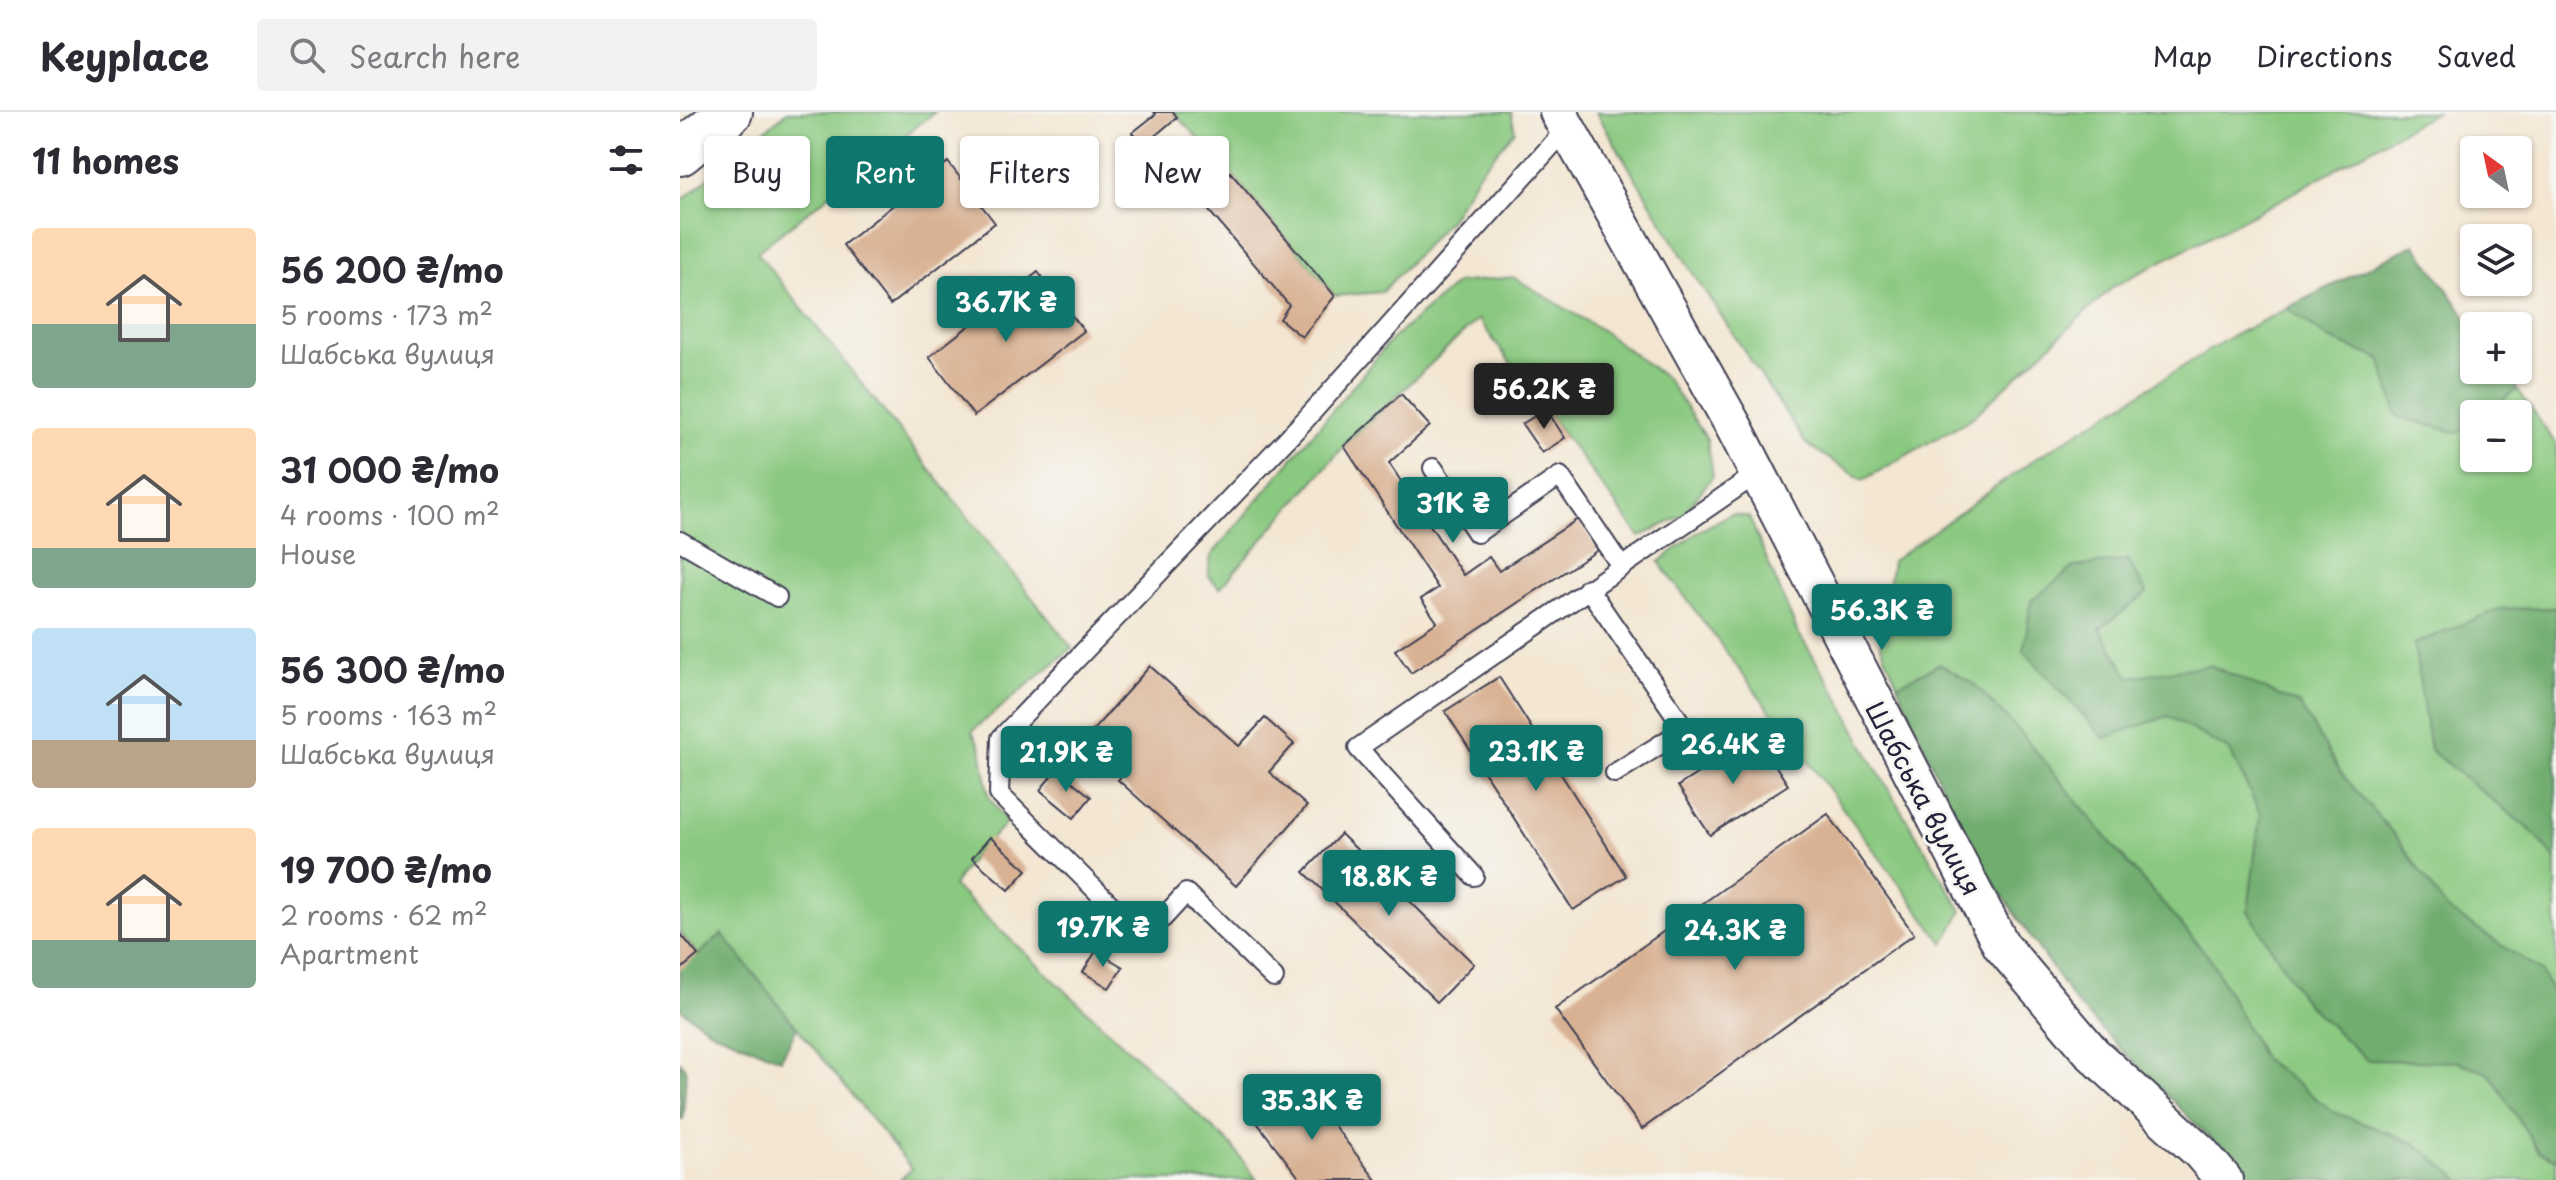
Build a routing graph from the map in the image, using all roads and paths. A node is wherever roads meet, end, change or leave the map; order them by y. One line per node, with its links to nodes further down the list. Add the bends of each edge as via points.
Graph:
1 (730, 112): 3 (street)
2 (1563, 119): 5 (street, Шабська вулиця); 12 (lane, via 1306,419 1001,738 999,794 1135,929 1163,918 1186,893)
3 (680, 153)
4 (1433, 468): 7 (lane, via 1477,533 1560,476)
5 (1758, 473): 7 (lane); 13 (street, Шабська вулиця, via 2001,945 2093,1054)
6 (680, 541): 9 (lane)
7 (1621, 566): 8 (lane)
8 (1588, 588): 10 (lane, via 1685,729); 11 (lane, via 1358,748)
9 (777, 597)
10 (1615, 773)
11 (1474, 876)
12 (1274, 978)
13 (2224, 1180)

